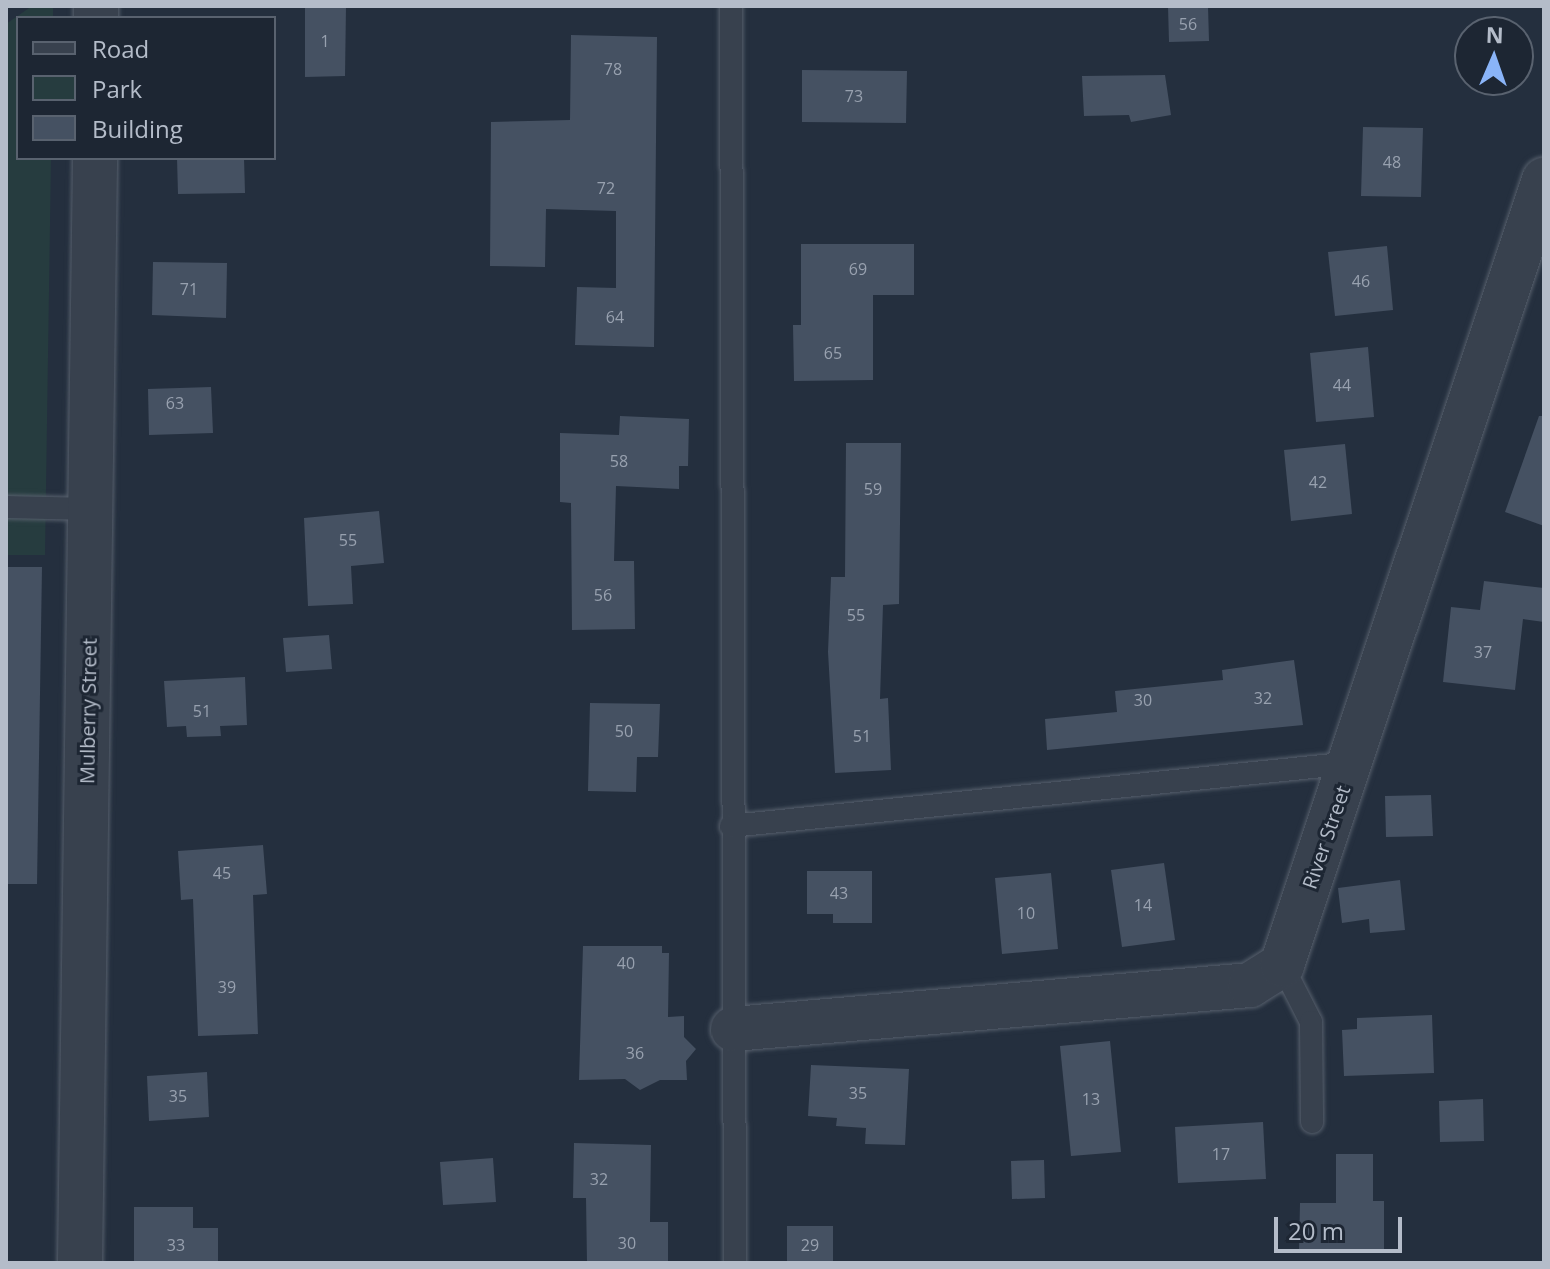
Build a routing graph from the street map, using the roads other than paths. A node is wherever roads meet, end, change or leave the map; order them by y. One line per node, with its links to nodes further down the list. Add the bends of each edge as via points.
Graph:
1 (731, 6): 7 (lane)
2 (95, 160): 5 (street, Mulberry Street)
3 (1544, 180): 6 (street, River Street)
4 (6, 507): 5 (lane)
5 (91, 509): 11 (street, Mulberry Street)
6 (1352, 763): 7 (lane); 8 (street, River Street)
7 (731, 826): 9 (lane)
8 (1282, 965): 9 (street, via 1250,985); 10 (lane, via 1311,1022)
9 (733, 1029): 12 (lane)
10 (1312, 1122)
11 (80, 1263)
12 (735, 1263)

